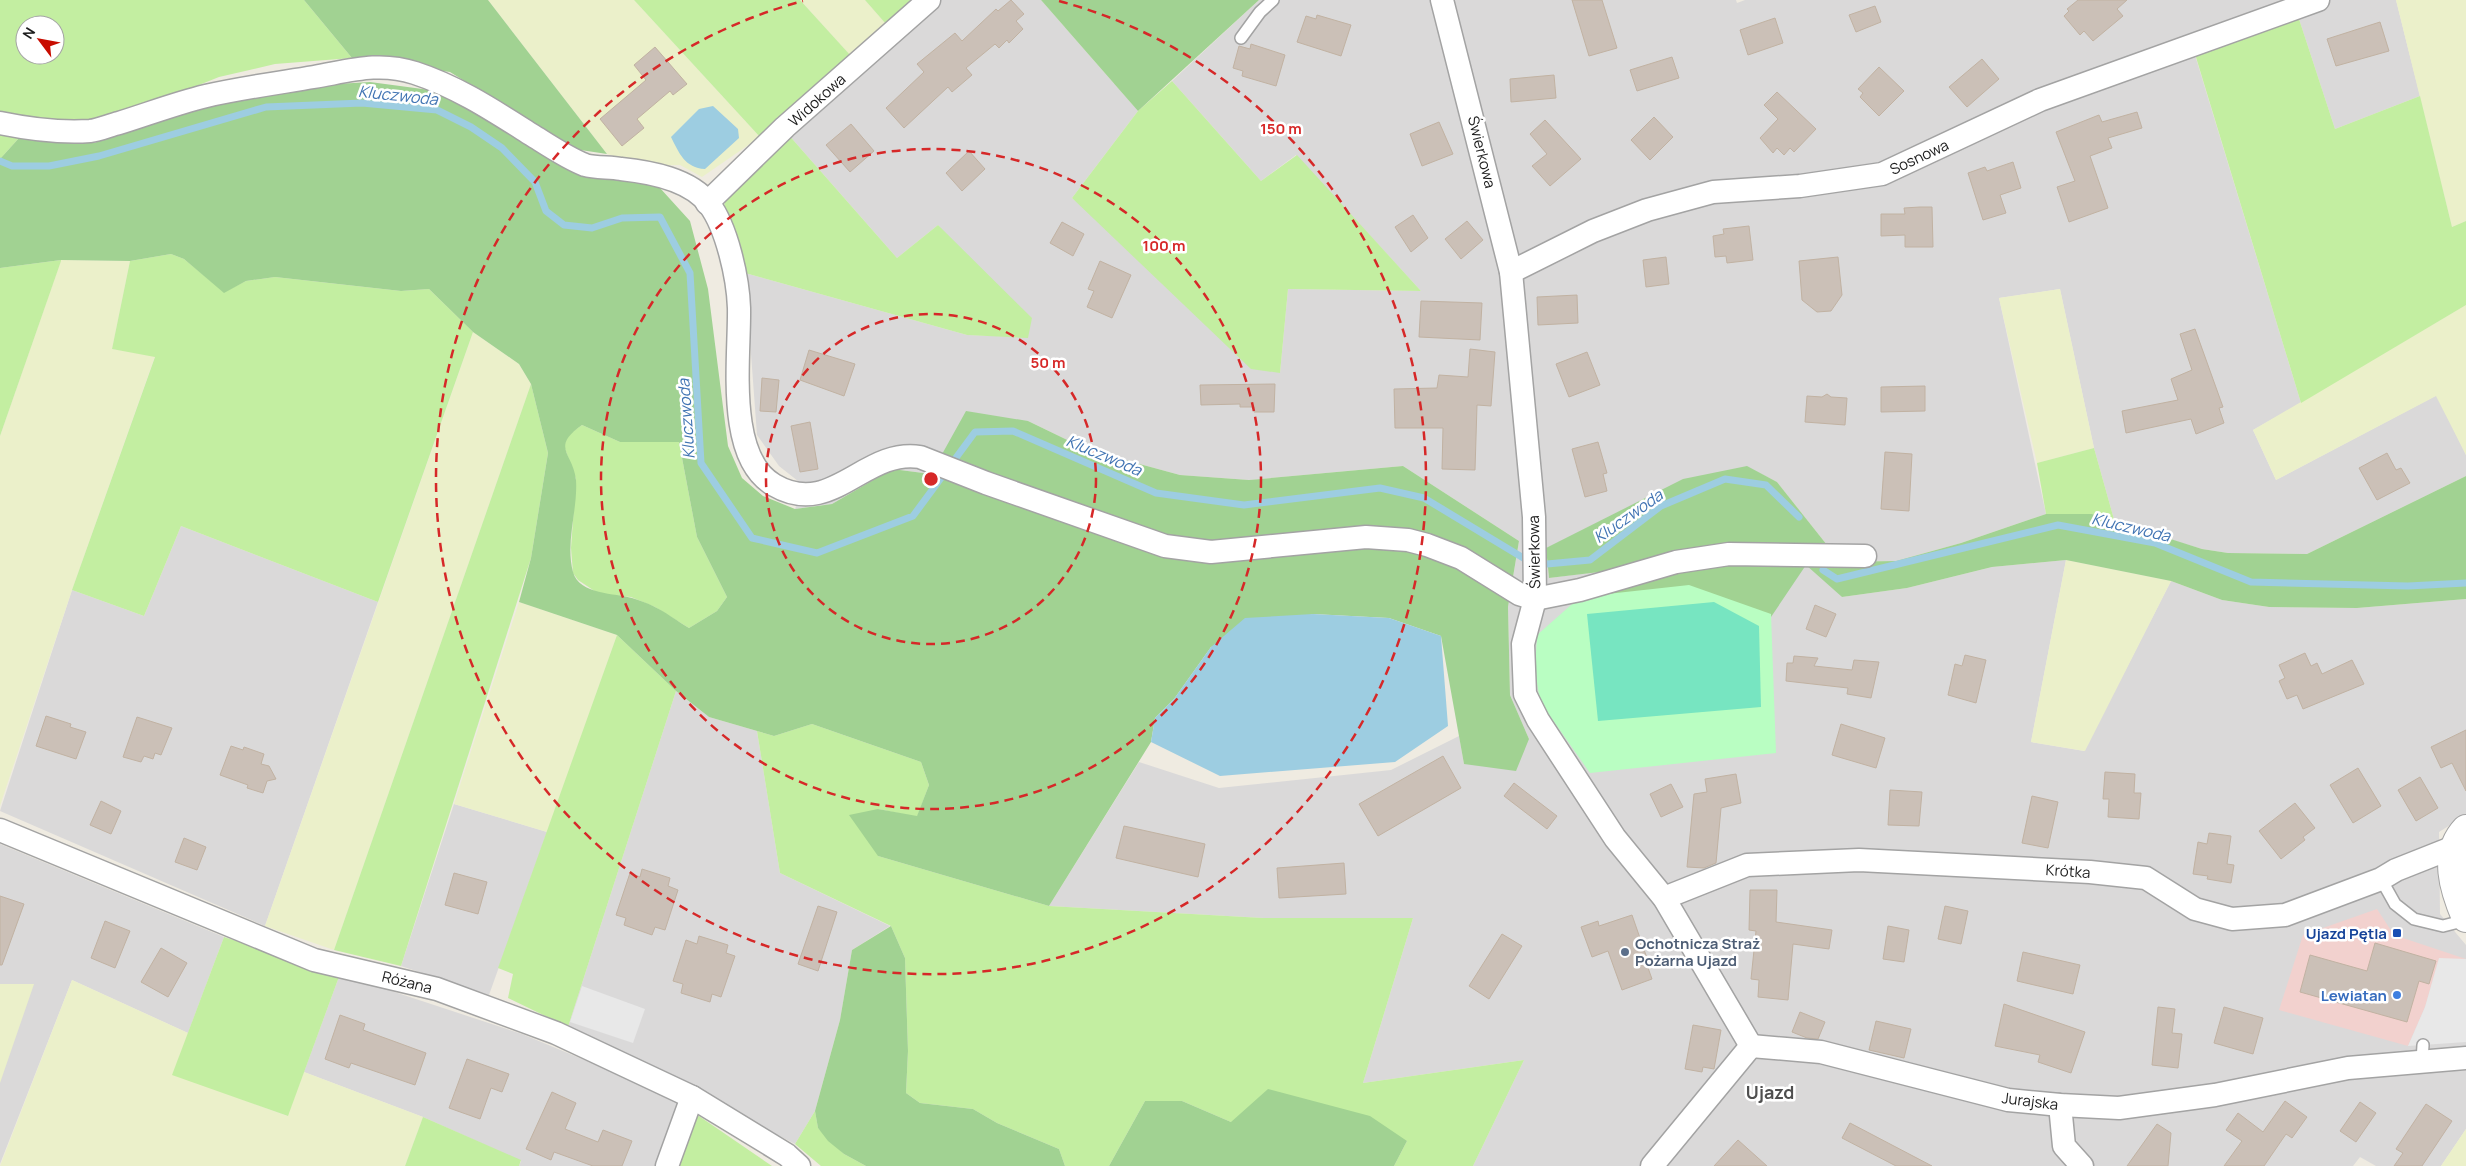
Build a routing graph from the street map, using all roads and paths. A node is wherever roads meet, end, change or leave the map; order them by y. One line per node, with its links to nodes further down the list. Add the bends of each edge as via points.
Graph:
1 (929, 0): 7 (street, Widokowa, via 785,127)
2 (1273, 0): 5 (lane)
3 (1442, 0): 8 (street, Świerkowa)
4 (2318, 0): 8 (street, Sosnowa, via 2040,100 1882,174 1800,186 1703,194 1647,210 1592,231)
5 (1241, 38)
6 (0, 122): 7 (street, via 28,129 92,131 205,96 371,66 412,72 462,91 586,165 658,175 685,185)
7 (708, 203): 10 (street, via 721,229 735,277 739,305 738,382 745,444 755,467 774,485 797,494 823,493 881,461 909,455 1142,539 1188,550 1211,552 1366,537 1408,540 1461,558 1519,594)
8 (1511, 272): 10 (street, Świerkowa, via 1532,479)
9 (1865, 556): 10 (street, via 1729,554 1676,562)
10 (1536, 600): 14 (street, Świerkowa, via 1523,644 1526,694 1538,720 1615,838)
11 (0, 830): 18 (street, Różana, via 314,960 437,989 556,1033)
12 (2460, 838): 13 (street, Krótka); 15 (street, via 2452,866 2454,886)
13 (2381, 879): 14 (street, Krótka, via 2286,915 2232,919 2195,908 2146,878 1859,860 1747,865); 15 (lane, via 2395,904 2414,919 2443,926)
14 (1664, 898): 16 (street, Świerkowa)
15 (2466, 919)
16 (1751, 1046): 19 (street, Jurajska, via 1821,1052 2008,1100); 22 (street)
17 (2466, 1058): 19 (street, Jurajska, via 2423,1053 2215,1096 2119,1108)
18 (692, 1097): 20 (street); 21 (street, Różana, via 787,1155)
19 (2060, 1105): 23 (street, via 2064,1146)
20 (667, 1166)
21 (799, 1166)
22 (1652, 1166)
23 (2082, 1166)

